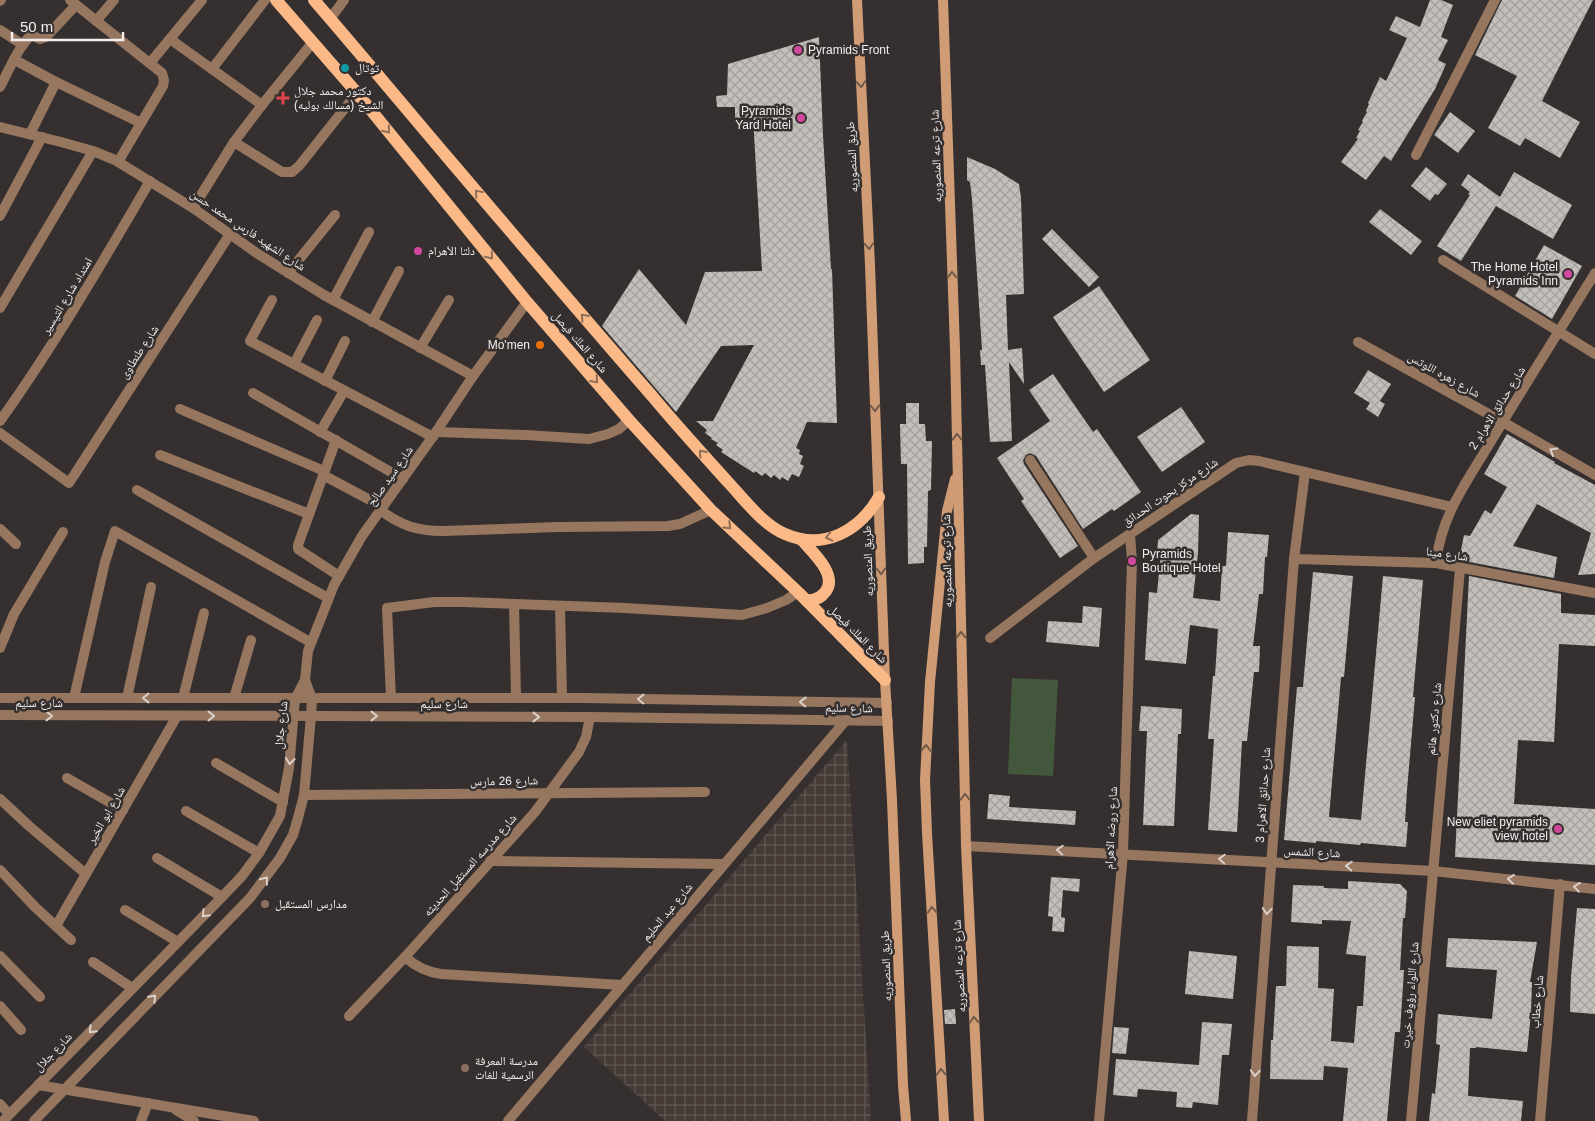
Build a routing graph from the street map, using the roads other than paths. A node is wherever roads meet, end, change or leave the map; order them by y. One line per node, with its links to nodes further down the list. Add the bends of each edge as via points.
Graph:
1 (114, 0): 12 (street)
2 (202, 0): 14 (street)
3 (265, 0): 19 (street)
4 (276, 0): 15 (main road, شارع الملك فيصل)
5 (314, 0): 11 (main road, شارع الملك فيصل)
6 (344, 0): 11 (street)
7 (856, 0): 75 (main road, طريق المنصوريه, one-way to 75)
8 (944, 0): 69 (main road, شارع ترعه المنصوريه, one-way to 8)
9 (1495, 0): 30 (street)
10 (73, 3): 12 (street); 16 (street, via 46,36 40,39 31,36)
11 (330, 18): 83 (main road, شارع الملك فيصل, one-way to 11, via 771,526 749,505)
12 (96, 21): 18 (street)
13 (0, 30): 16 (street)
14 (170, 39): 18 (street); 19 (street)
15 (313, 42): 22 (main road, شارع الملك فيصل); 23 (street)
16 (23, 46): 17 (street)
17 (15, 60): 20 (street); 21 (street)
18 (150, 63): 24 (street, via 162,73 164,80)
19 (212, 69): 23 (street)
20 (56, 82): 24 (street); 26 (street)
21 (0, 88)
22 (357, 93): 28 (street, via 292,172 282,172); 45 (main road, شارع الملك فيصل, one-way to 45)
23 (262, 105): 28 (street)
24 (141, 122): 31 (street)
25 (0, 128): 26 (street, شارع الشهيد فارس محمد حسن)
26 (30, 134): 27 (street, شارع الشهيد فارس محمد حسن)
27 (42, 137): 29 (street, شارع الشهيد فارس محمد حسن); 35 (street)
28 (234, 142): 33 (street)
29 (93, 151): 31 (street, شارع الشهيد فارس محمد حسن); 46 (street)
30 (1416, 155)
31 (118, 162): 32 (street, شارع الشهيد فارس محمد حسن)
32 (150, 181): 33 (street, شارع الشهيد فارس محمد حسن); 61 (street, امتداد شارع التيسير, via 59,334)
33 (193, 208): 37 (street, شارع الشهيد فارس محمد حسن)
34 (335, 215): 40 (street)
35 (0, 216)
36 (368, 232): 43 (street)
37 (230, 234): 40 (street, شارع الشهيد فارس محمد حسن); 64 (street, شارع طنطاوى, via 69,483)
38 (1443, 260): 49 (street)
39 (399, 271): 48 (street)
40 (288, 273): 43 (street, شارع الشهيد فارس محمد حسن)
41 (1595, 274): 49 (street, شارع حدائق الاهرام 2)
42 (272, 300): 54 (street, via 250,341)
43 (333, 300): 48 (street, شارع الشهيد فارس محمد حسن)
44 (449, 300): 52 (street)
45 (527, 302): 55 (street, شارع سيد صالح); 60 (main road, شارع الملك فيصل, one-way to 60)
46 (0, 308)
47 (317, 320): 54 (street)
48 (372, 322): 52 (street, شارع الشهيد فارس محمد حسن)
49 (1559, 332): 53 (street); 62 (street, شارع حدائق الاهرام 2)
50 (345, 341): 56 (street)
51 (1358, 342): 62 (street, شارع زهره اللوتس)
52 (420, 348): 55 (street, شارع الشهيد فارس محمد حسن)
53 (1595, 354)
54 (294, 364): 56 (street)
55 (473, 376): 65 (street, شارع سيد صالح)
56 (324, 380): 57 (street)
57 (344, 391): 63 (street); 65 (street)
58 (253, 393): 63 (street)
59 (180, 409): 71 (street)
60 (629, 420): 65 (street, via 619,429 589,439); 78 (main road, شارع الملك فيصل)
61 (0, 421)
62 (1502, 422): 72 (street, شارع زهره اللوتس, one-way to 62); 76 (street, شارع حدائق الاهرام 2)
63 (320, 432): 66 (street)
64 (0, 434)
65 (434, 435): 73 (street, شارع سيد صالح)
66 (336, 440): 71 (street); 73 (street)
67 (160, 455): 79 (street)
68 (1030, 460): 85 (street)
69 (958, 471): 130 (main road, شارع ترعه المنصوريه, one-way to 69); 168 (main road, one-way to 69, via 925,780 929,691 947,511)
70 (1305, 472): 76 (street, شارع مركز بحوث الحدائق); 82 (street, شارع مركز بحوث الحدائق, via 1259,461 1236,463); 86 (street, شارع حدائق الاهرام 3)
71 (324, 473): 77 (street); 79 (street)
72 (1595, 475)
73 (403, 479): 77 (street, شارع سيد صالح)
74 (137, 490): 93 (street)
75 (878, 496): 83 (main road, شارع الملك فيصل, one-way to 83, via 871,510 847,531 817,540); 102 (main road, طريق المنصوريه, one-way to 102)
76 (1452, 507): 87 (street, شارع حدائق الاهرام 2, via 1440,534)
77 (382, 509): 78 (street, via 409,528 426,531 668,526); 89 (street, شارع سيد صالح)
78 (711, 510): 92 (main road, شارع الملك فيصل, one-way to 92)
79 (309, 514): 89 (street, via 298,549)
80 (0, 529): 84 (street)
81 (63, 532): 100 (street, via 14,614)
82 (1130, 534): 85 (street, شارع مركز بحوث الحدائق); 132 (street, شارع روضه الاهرام, via 1132,561)
83 (801, 539): 92 (main road, via 825,567 829,577 828,588 821,596 811,600)
84 (16, 544)
85 (1094, 558): 97 (street, شارع مركز بحوث الحدائق)
86 (1294, 559): 87 (street, شارع مينا); 135 (street, شارع حدائق الاهرام 3)
87 (1436, 563): 88 (street, شارع مينا)
88 (1460, 569): 91 (street, شارع مينا); 138 (street, شارع دكتور هانم)
89 (339, 576): 93 (street, شارع سيد صالح)
90 (152, 587): 105 (street)
91 (1595, 593)
92 (802, 596): 95 (street, via 742,615); 102 (main road, شارع الملك فيصل)
93 (328, 598): 99 (street, شارع سيد صالح)
94 (514, 604): 95 (street); 109 (street, via 434,602 388,608); 110 (street)
95 (560, 606): 111 (street)
96 (204, 613): 106 (street)
97 (990, 638)
98 (251, 640): 107 (street)
99 (310, 642): 101 (street, شارع سيد صالح); 104 (street, via 115,531)
100 (0, 648)
101 (306, 680): 108 (street); 112 (street, شارع جلال)
102 (885, 680): 113 (main road, طريق المنصوريه)
103 (0, 698): 104 (street, شارع سليم)
104 (74, 698): 105 (street, شارع سليم)
105 (127, 698): 106 (street, شارع سليم, one-way to 105)
106 (183, 698): 107 (street, شارع سليم)
107 (234, 698): 112 (street, شارع سليم)
108 (312, 698): 109 (street, شارع سليم); 112 (street, شارع سليم); 116 (street)
109 (391, 698): 110 (street, شارع سليم)
110 (516, 698): 111 (street, شارع سليم)
111 (562, 698): 113 (street, شارع سليم, one-way to 111)
112 (295, 699): 117 (street, شارع جلال)
113 (887, 703): 120 (main road, طريق المنصوريه)
114 (0, 715): 115 (street, شارع سليم, one-way to 115)
115 (177, 716): 117 (street, شارع سليم, one-way to 117); 128 (street, شارع ابو الخير)
116 (311, 716): 117 (street, شارع سليم); 118 (street, شارع سليم, one-way to 118); 125 (street)
117 (294, 717): 127 (street, شارع جلال, one-way to 127)
118 (590, 717): 119 (street, شارع سليم); 124 (street, شارع مدرسه المستقبل الحديثه, via 579,752)
119 (846, 720): 120 (street, شارع سليم); 136 (street, شارع عبد الحليم)
120 (888, 721): 167 (main road, طريق المنصوريه)
121 (216, 763): 127 (street)
122 (67, 778): 128 (street)
123 (705, 792): 124 (street, شارع 26 مارس)
124 (550, 793): 125 (street, شارع 26 مارس); 134 (street, شارع مدرسه المستقبل الحديثه)
125 (304, 795): 157 (street, one-way to 125, via 266,879 293,835)
126 (0, 799): 139 (street)
127 (283, 802): 131 (street, شارع جلال, via 280,816)
128 (123, 810): 139 (street, شارع ابو الخير)
129 (186, 811): 131 (street)
130 (966, 846): 132 (street, شارع الشمس, one-way to 130); 169 (main road, شارع ترعه المنصوريه, one-way to 130)
131 (259, 853): 142 (street, شارع جلال)
132 (1123, 854): 135 (street, شارع الشمس, one-way to 132); 170 (street, شارع روضه الاهرام)
133 (157, 858): 142 (street)
134 (490, 861): 136 (street); 148 (street, شارع مدرسه المستقبل الحديثه)
135 (1271, 862): 138 (street, شارع الشمس, one-way to 135); 171 (street, شارع حدائق الاهرام 3, one-way to 171)
136 (724, 864): 150 (street, شارع عبد الحليم)
137 (0, 870): 144 (street)
138 (1433, 871): 140 (street, شارع الشمس, one-way to 138); 172 (street, شارع اللواء رؤوف خيرت)
139 (86, 874): 144 (street, شارع ابو الخير)
140 (1560, 884): 141 (street, شارع الشمس, one-way to 140); 173 (street, شارع خطاب)
141 (1595, 889)
142 (222, 897): 146 (street, شارع جلال, one-way to 146)
143 (125, 910): 146 (street)
144 (56, 926): 145 (street)
145 (71, 940)
146 (178, 942): 151 (street, شارع جلال)
147 (0, 956): 152 (street)
148 (404, 957): 150 (street, via 425,971 442,974); 154 (street, شارع مدرسه المستقبل الحديثه)
149 (93, 962): 151 (street)
150 (622, 985): 166 (street, شارع عبد الحليم)
151 (132, 988): 156 (street, شارع جلال, one-way to 156)
152 (40, 997)
153 (0, 1006): 155 (street)
154 (348, 1016)
155 (21, 1030)
156 (38, 1085): 157 (street); 161 (street, شارع جلال)
157 (66, 1089): 158 (street); 162 (street)
158 (148, 1103): 160 (street); 163 (street)
159 (0, 1104): 161 (street)
160 (171, 1107): 164 (street); 165 (street)
161 (6, 1118)
162 (34, 1121)
163 (141, 1121)
164 (194, 1121)
165 (254, 1121)
166 (508, 1121)
167 (906, 1121)
168 (944, 1121)
169 (979, 1121)
170 (1099, 1121)
171 (1252, 1121)
172 (1411, 1121)
173 (1540, 1121)

